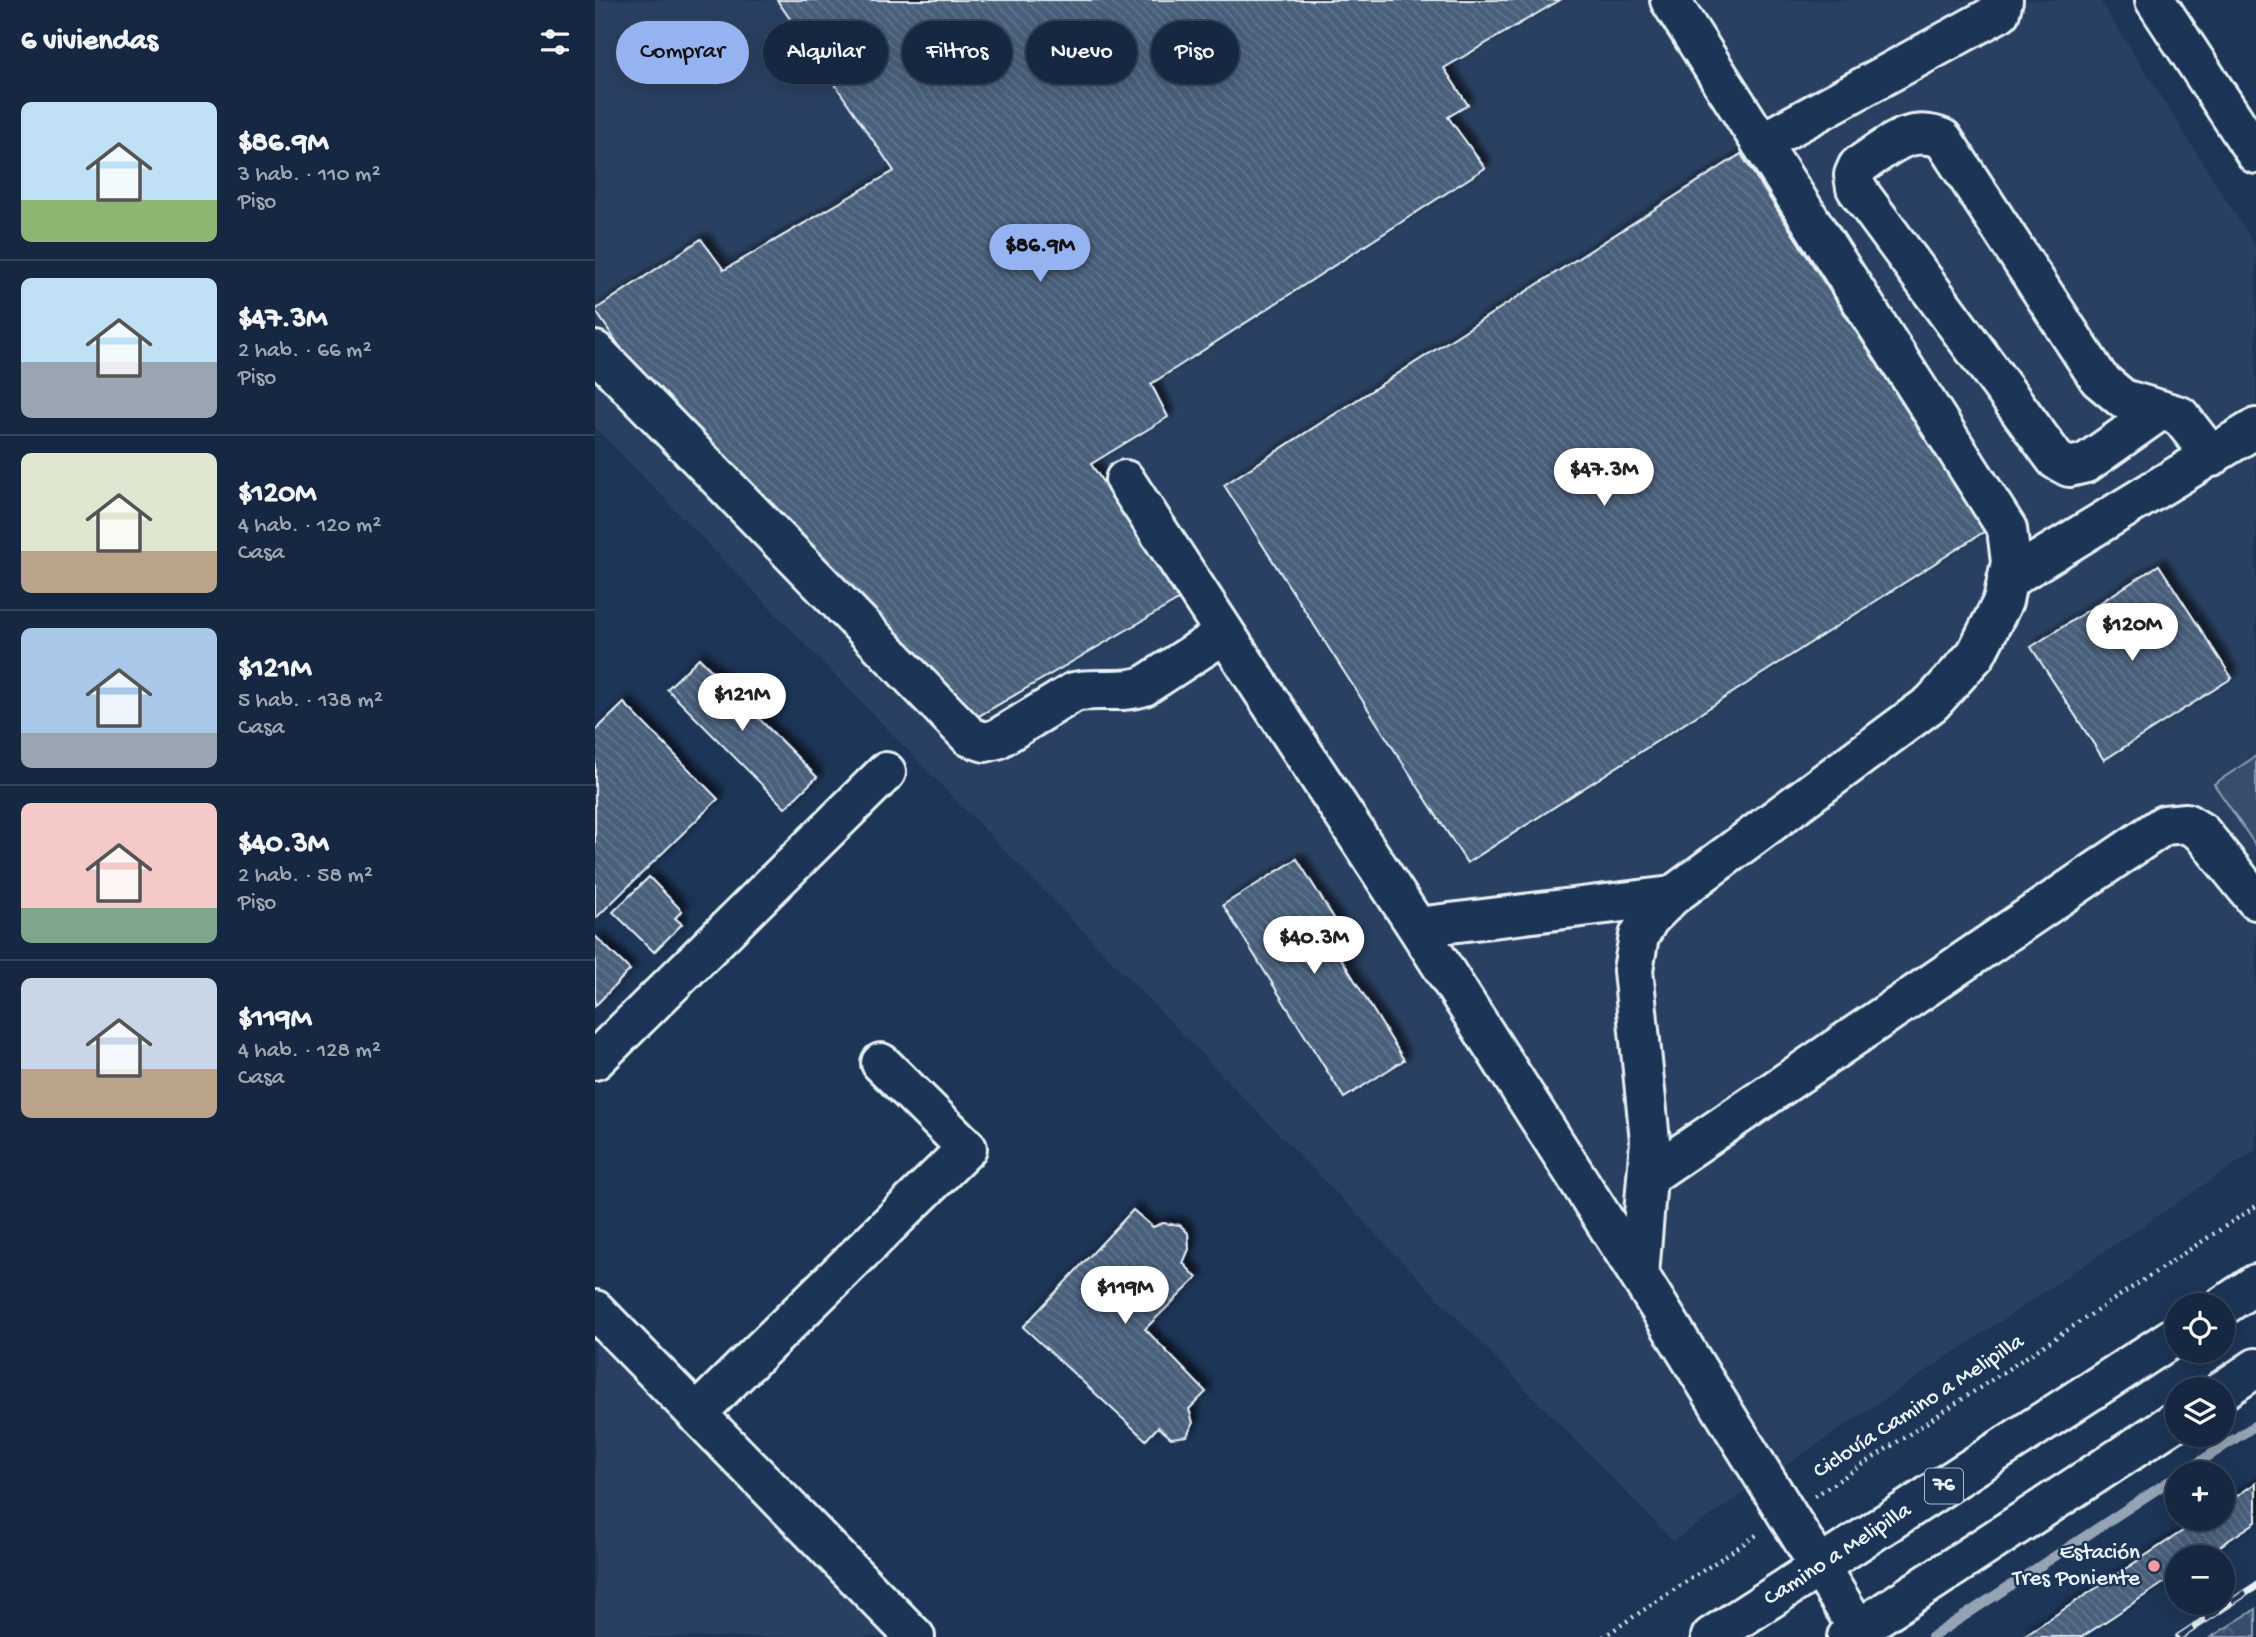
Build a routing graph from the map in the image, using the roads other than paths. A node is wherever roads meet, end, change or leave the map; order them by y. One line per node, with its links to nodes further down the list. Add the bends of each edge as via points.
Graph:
1 (1671, 0): 4 (main road)
2 (2003, 0): 4 (main road, via 2000,12)
3 (2155, 0): 5 (main road)
4 (1761, 143): 11 (main road, via 2007,529 2011,562)
5 (2256, 154)
6 (595, 351): 12 (main road, via 970,737 985,742 997,739 1074,692 1144,686)
7 (2161, 410): 7 (main road, via 2123,399 2099,379 1943,139 1926,132 1911,134 1858,166 1856,188 2056,460 2069,467 2086,463); 9 (main road, via 2180,416)
8 (2256, 428): 9 (main road)
9 (2212, 457): 11 (main road)
10 (1125, 480): 12 (main road)
11 (2007, 580): 14 (main road, via 2003,601 1976,654 1932,704)
12 (1224, 634): 16 (main road)
13 (886, 772): 17 (main road)
14 (1672, 896): 16 (main road); 19 (main road, via 1639,936 1633,970 1650,1141)
15 (2256, 900): 19 (main road, via 2201,832 2186,822 2164,825)
16 (1417, 927): 20 (main road)
17 (595, 1060)
18 (881, 1063): 27 (main road, via 967,1148)
19 (1649, 1176): 20 (main road)
20 (1639, 1275): 29 (main road)
21 (2256, 1284): 22 (main road)
22 (2235, 1298)
23 (595, 1310): 27 (main road)
24 (2165, 1343): 29 (main road, Camino a Melipilla / 76)
25 (2256, 1368): 26 (main road)
26 (2235, 1382)
27 (697, 1414): 31 (main road)
28 (2165, 1428): 30 (main road)
29 (1818, 1568): 30 (main road); 32 (main road, Camino a Melipilla / 76)
30 (1852, 1633)
31 (915, 1637)
32 (1711, 1637)

